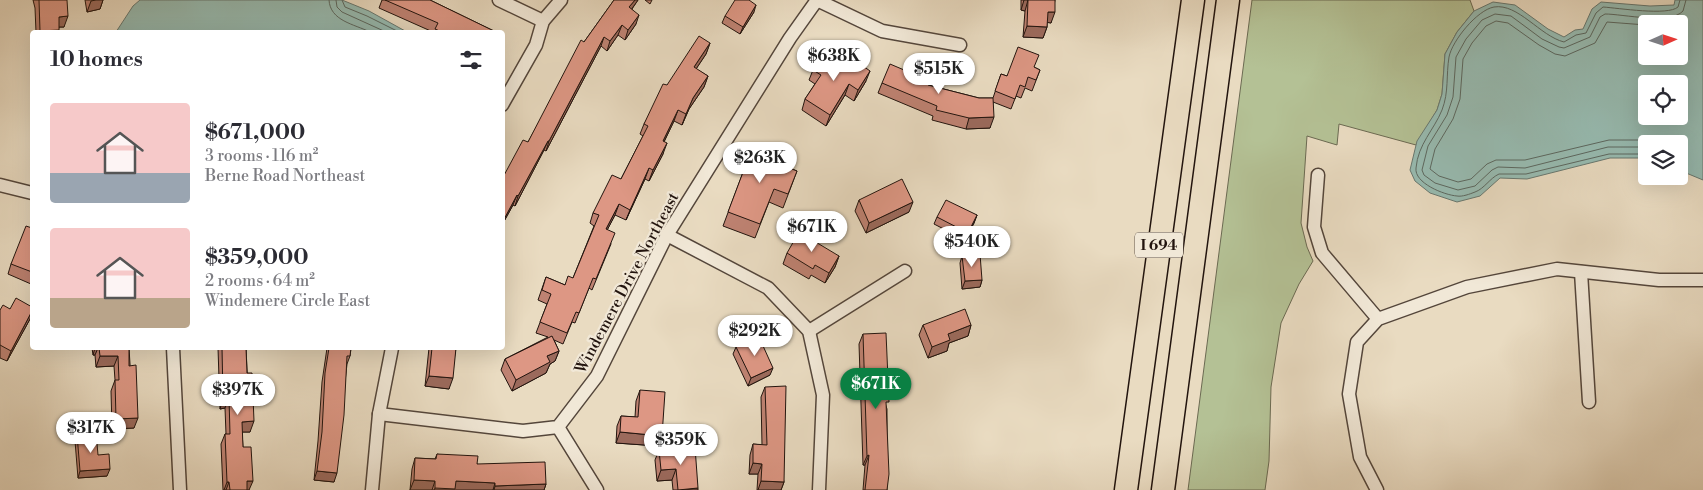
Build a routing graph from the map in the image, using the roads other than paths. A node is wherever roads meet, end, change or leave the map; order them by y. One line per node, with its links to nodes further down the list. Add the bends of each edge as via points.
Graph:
1 (499, 0): 6 (street)
2 (561, 0): 6 (street)
3 (817, 0): 7 (street, via 882,31); 12 (street, Windemere Drive Northeast)
4 (1192, 0): 27 (highway, I 694)
5 (1228, 0): 28 (highway, I 694)
6 (543, 21): 8 (street, via 536,45)
7 (960, 44)
8 (505, 100)
9 (1318, 175): 16 (street, via 1314,227 1322,253)
10 (0, 185): 11 (street)
11 (30, 192)
12 (667, 235): 17 (street, via 768,288); 22 (street, Windemere Drive Northeast, via 597,376)
13 (905, 271): 17 (street)
14 (1581, 272): 15 (street, via 1659,280); 16 (street, via 1557,269 1467,287); 20 (street)
15 (1703, 280)
16 (1378, 318): 29 (street, via 1357,342 1348,394 1360,457)
17 (809, 331): 26 (street, via 823,395)
18 (173, 350): 23 (street)
19 (392, 350): 21 (street)
20 (1589, 402)
21 (379, 414): 22 (street, via 523,431); 24 (street)
22 (558, 427): 25 (street)
23 (180, 490)
24 (372, 490)
25 (597, 490)
26 (819, 490)
27 (1126, 490)
28 (1163, 490)
29 (1377, 490)

